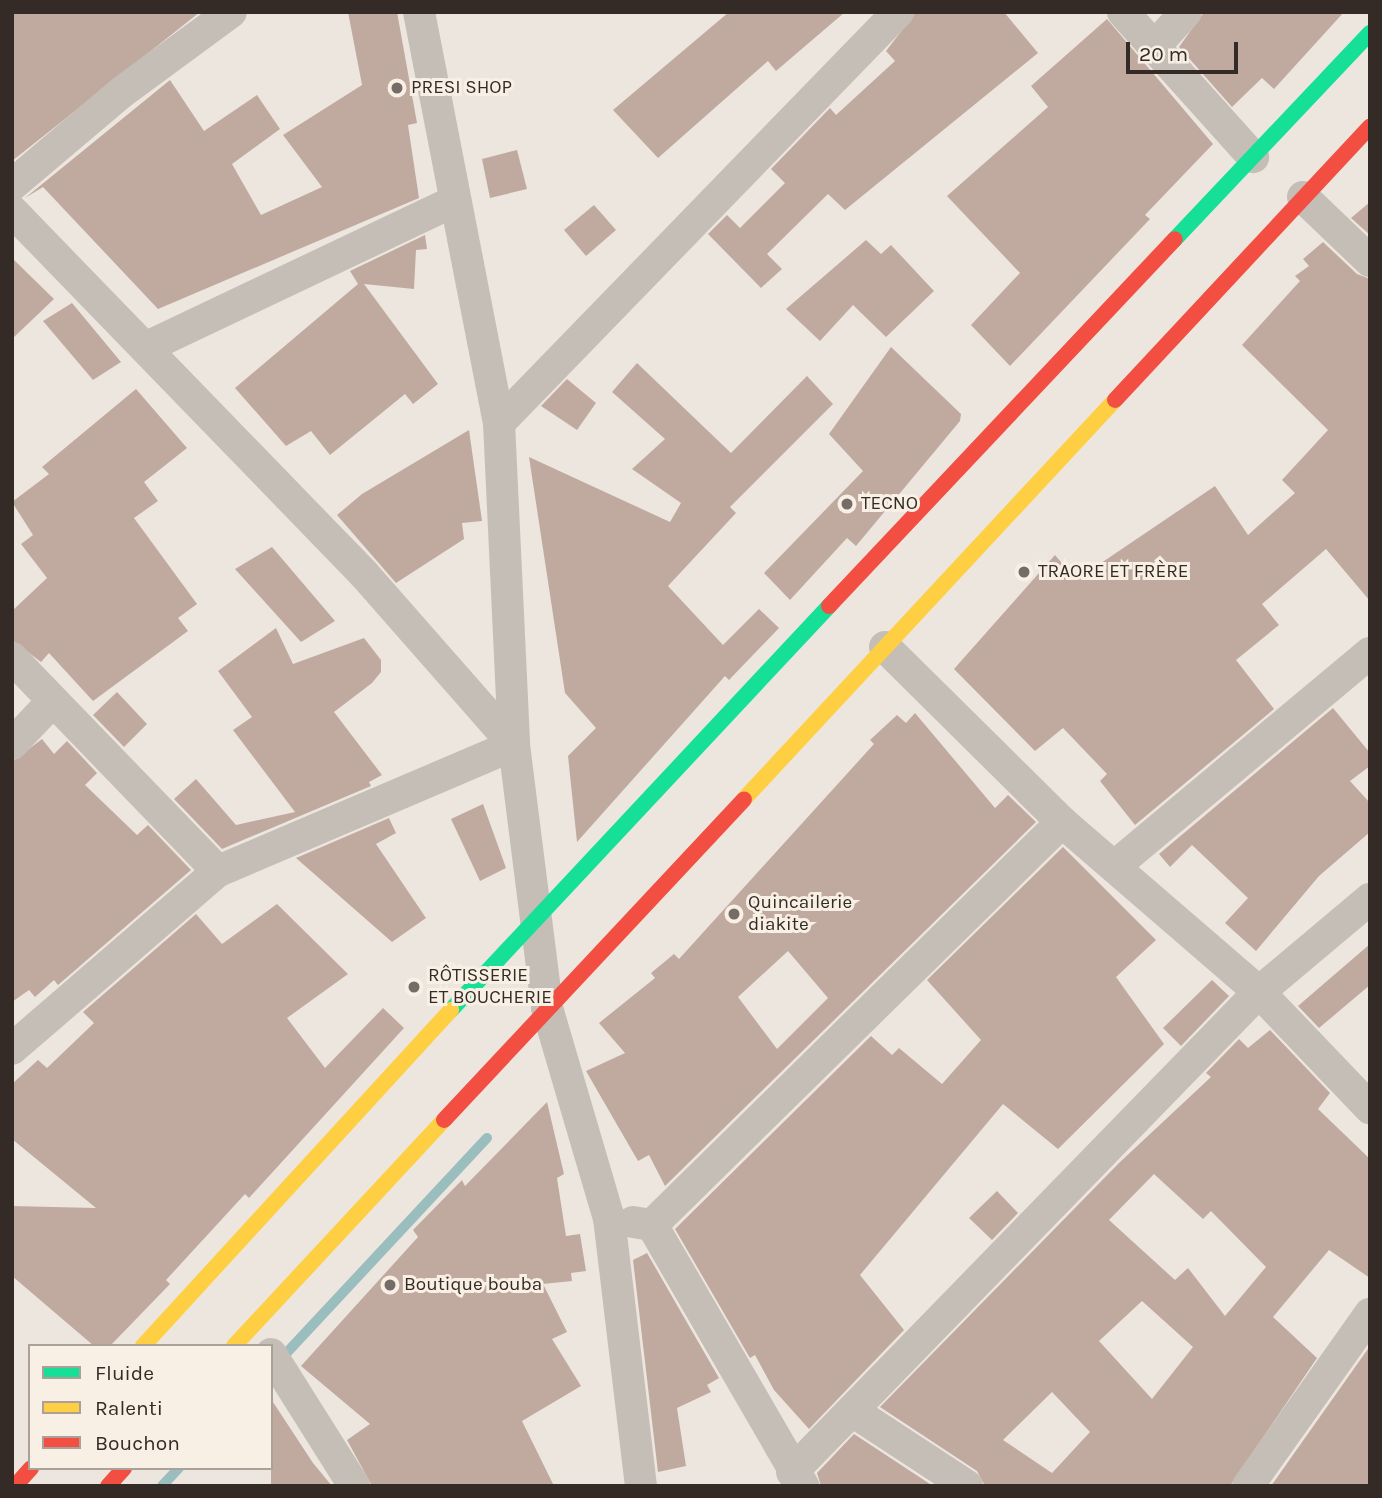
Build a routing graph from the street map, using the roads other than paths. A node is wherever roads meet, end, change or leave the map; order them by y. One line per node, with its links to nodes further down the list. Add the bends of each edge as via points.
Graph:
1 (232, 12): 10 (street, via 122,92)
2 (419, 12): 12 (street)
3 (898, 12): 16 (street)
4 (1123, 12): 7 (street)
5 (1186, 12): 7 (street)
6 (1370, 33): 9 (main road)
7 (1154, 47): 9 (street)
8 (1370, 127): 11 (main road)
9 (1253, 157): 27 (main road)
10 (12, 185)
11 (1303, 197): 14 (street); 17 (main road)
12 (455, 201): 15 (street); 16 (street)
13 (12, 211): 15 (street)
14 (1370, 261)
15 (145, 348): 22 (street, via 364,574)
16 (499, 423): 22 (street)
17 (885, 647): 23 (street); 29 (main road)
18 (1370, 653): 24 (street)
19 (12, 658): 20 (street)
20 (53, 701): 21 (street); 25 (street)
21 (12, 744)
22 (514, 745): 25 (street); 27 (street)
23 (1062, 822): 24 (street); 33 (street)
24 (1115, 866): 28 (street)
25 (218, 871): 30 (street)
26 (1370, 899): 28 (street)
27 (535, 918): 29 (street); 36 (main road)
28 (1259, 992): 31 (street); 38 (street)
29 (547, 1008): 32 (street); 35 (main road)
30 (12, 1049)
31 (1370, 1108)
32 (609, 1218): 33 (street); 45 (street)
33 (652, 1225): 41 (street)
34 (1370, 1314): 47 (street)
35 (251, 1339)
36 (145, 1344)
37 (273, 1357): 44 (street)
38 (854, 1412): 41 (street); 46 (street)
39 (29, 1470): 42 (main road)
40 (122, 1470): 43 (main road)
41 (797, 1479)
42 (15, 1486)
43 (108, 1486)
44 (354, 1486)
45 (641, 1486)
46 (967, 1486)
47 (1248, 1486)

